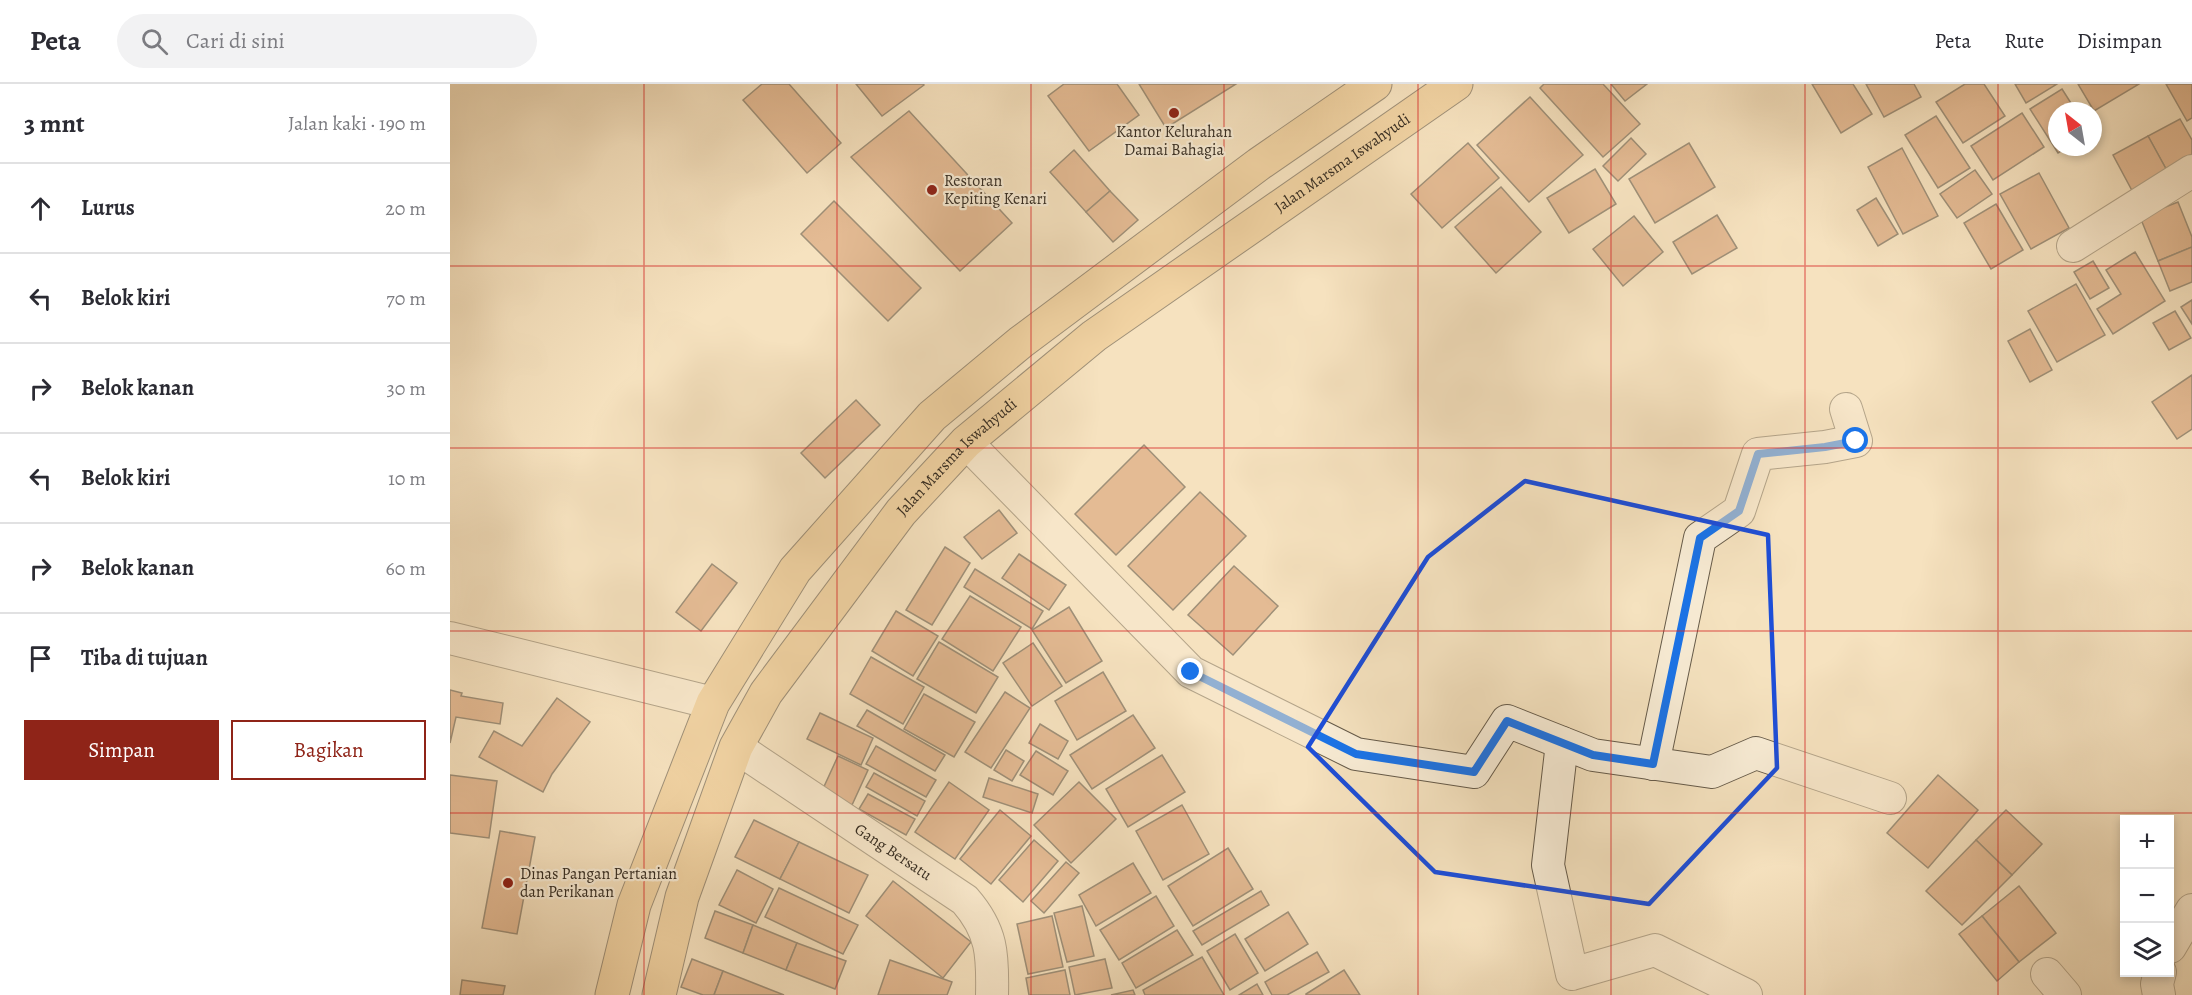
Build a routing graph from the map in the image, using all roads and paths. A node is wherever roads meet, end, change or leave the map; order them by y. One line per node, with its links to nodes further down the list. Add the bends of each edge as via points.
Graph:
1 (1375, 84): 8 (highway, via 1259,164 1031,335 933,416 795,570)
2 (1456, 84): 6 (highway, Jalan Marsma Iswahyudi, via 1094,336)
3 (2192, 171): 4 (street)
4 (2073, 246)
5 (1846, 409): 11 (street, via 1856,441 1758,454 1739,511 1700,538)
6 (966, 442): 9 (street, via 1191,672 1356,754 1474,772 1507,721); 10 (highway, Jalan Marsma Iswahyudi, via 901,512 766,693)
7 (450, 638): 8 (street)
8 (713, 702): 16 (highway, via 634,905)
9 (1562, 743): 11 (street, via 1593,755); 19 (street, via 1548,865 1572,974 1655,950)
10 (736, 747): 17 (highway, Jalan Marsma Iswahyudi, via 682,897); 18 (street, Gang Bersatu, via 965,900 981,918 988,935)
11 (1653, 764): 12 (street, via 1712,772 1756,753)
12 (1890, 798)
13 (2192, 910): 14 (street)
14 (2174, 939)
15 (2160, 977): 20 (street)
16 (612, 995)
17 (659, 995)
18 (992, 995)
19 (1746, 995)
20 (2159, 995)

